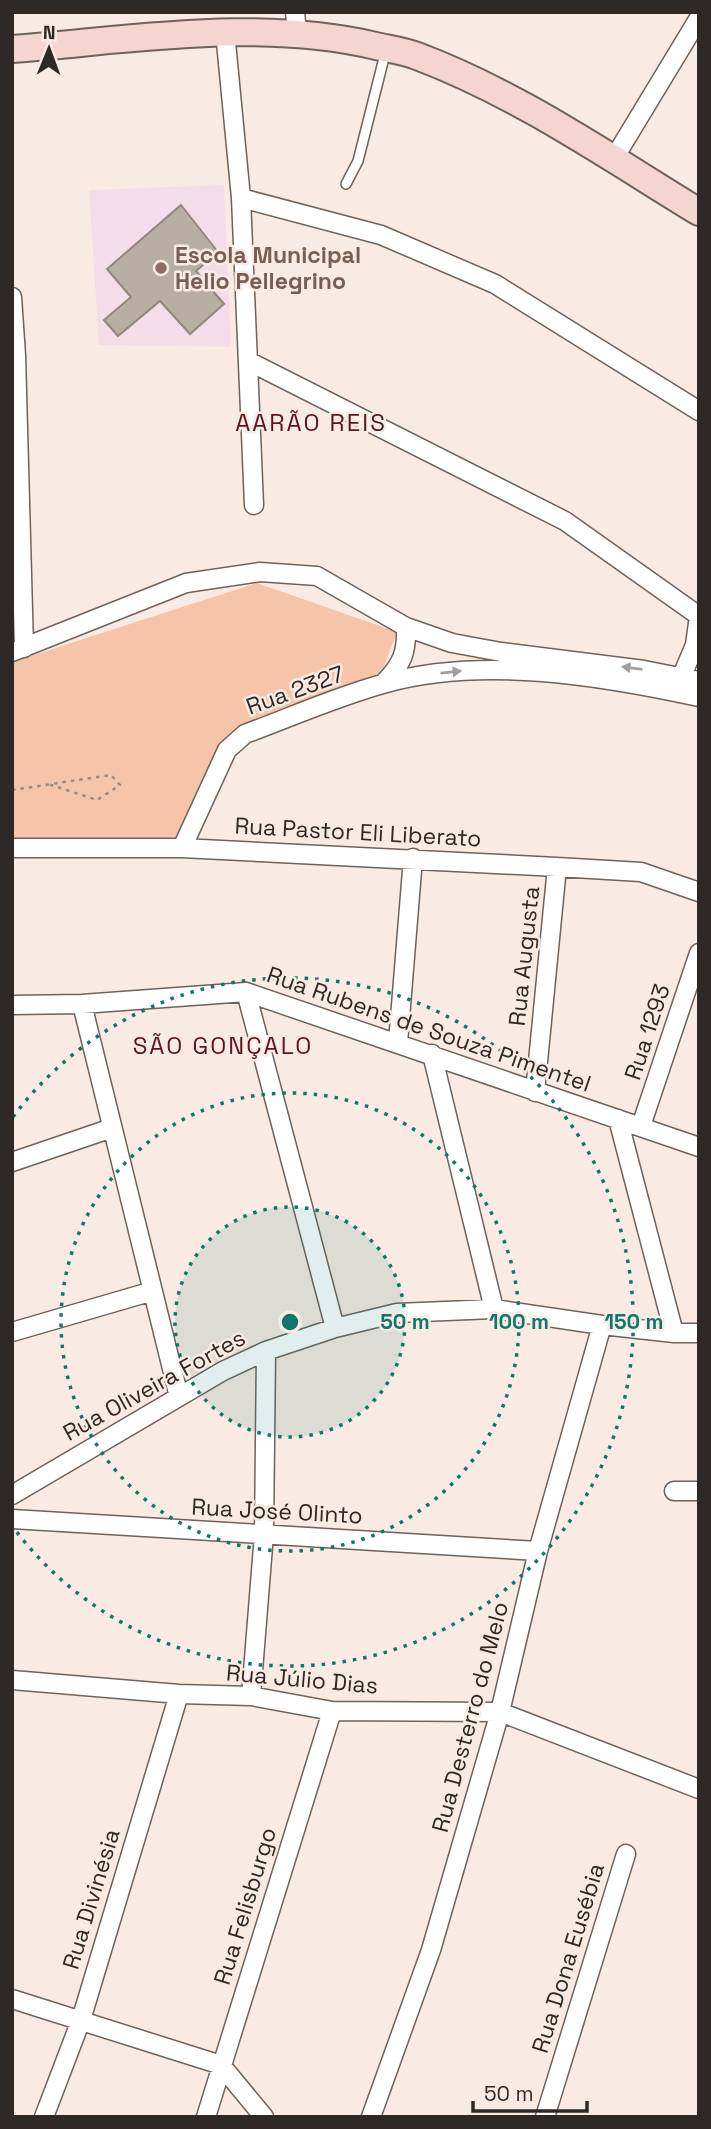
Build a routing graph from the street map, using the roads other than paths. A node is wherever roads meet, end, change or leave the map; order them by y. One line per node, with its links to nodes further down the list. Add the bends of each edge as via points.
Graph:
1 (699, 18): 6 (street)
2 (296, 22): 3 (main road); 4 (main road)
3 (225, 32): 5 (main road); 8 (street)
4 (387, 48): 6 (main road, via 415,55 523,103); 7 (lane, via 358,161)
5 (12, 49)
6 (613, 160): 9 (main road)
7 (346, 184)
8 (241, 198): 12 (street); 13 (street, via 381,235 495,285)
9 (699, 212)
10 (12, 298): 11 (street)
11 (14, 355): 17 (street)
12 (248, 361): 14 (street); 15 (street, via 565,521)
13 (699, 411)
14 (254, 505)
15 (699, 616): 19 (street)
16 (406, 627): 17 (street, via 317,576 260,572 186,583); 18 (street, Rua 2327); 19 (street, one-way to 16, via 644,670 452,643)
17 (18, 650)
18 (402, 672): 19 (street, one-way to 19, via 499,668 643,685); 22 (street, Rua 2327, via 384,684 245,734 227,750)
19 (686, 684): 20 (street)
20 (699, 697)
21 (12, 848): 22 (street, Rua Pastor Eli Liberato)
22 (182, 848): 23 (street, Rua Pastor Eli Liberato)
23 (412, 858): 24 (street, Rua Pastor Eli Liberato); 30 (street)
24 (557, 867): 25 (street, Rua Pastor Eli Liberato, via 641,872); 32 (street, Rua Augusta)
25 (699, 892)
26 (699, 953): 34 (street, Rua 1293)
27 (246, 992): 28 (street, Rua Rubens de Souza Pimentel); 30 (street, Rua Rubens de Souza Pimentel); 42 (street)
28 (82, 1004): 29 (street, Rua Rubens de Souza Pimentel); 35 (street)
29 (12, 1005)
30 (398, 1043): 31 (street, Rua Rubens de Souza Pimentel)
31 (432, 1054): 32 (street, Rua Rubens de Souza Pimentel); 40 (street)
32 (535, 1092): 33 (street, Rua Rubens de Souza Pimentel)
33 (618, 1119): 34 (street, Rua Rubens de Souza Pimentel); 44 (street)
34 (641, 1126): 37 (street, Rua Rubens de Souza Pimentel)
35 (113, 1128): 38 (street); 39 (street)
36 (699, 1130): 37 (street)
37 (691, 1144)
38 (12, 1162)
39 (153, 1291): 43 (street); 47 (street)
40 (494, 1309): 41 (street, Rua Oliveira Fortes); 42 (street, Rua Oliveira Fortes, via 397,1313)
41 (602, 1325): 44 (street, Rua Oliveira Fortes); 53 (street, Rua Desterro do Melo)
42 (335, 1328): 46 (street, Rua Oliveira Fortes)
43 (12, 1332)
44 (674, 1333): 45 (street, Rua Oliveira Fortes)
45 (699, 1333)
46 (266, 1351): 47 (street, Rua Oliveira Fortes); 52 (street)
47 (179, 1396): 50 (street, Rua Oliveira Fortes)
48 (699, 1490): 49 (street)
49 (674, 1491)
50 (12, 1495)
51 (12, 1519): 52 (street, Rua José Olinto)
52 (264, 1534): 53 (street, Rua José Olinto); 56 (street)
53 (538, 1551): 58 (street, Rua Desterro do Melo)
54 (13, 1683): 55 (street, Rua Júlio Dias)
55 (179, 1694): 56 (street, Rua Júlio Dias); 62 (street, Rua Divinésia)
56 (251, 1696): 57 (street, Rua Júlio Dias)
57 (332, 1711): 58 (street, Rua Júlio Dias); 63 (street, Rua Felisburgo)
58 (500, 1712): 59 (street, Rua Júlio Dias); 67 (street, Rua Desterro do Melo, via 431,1950)
59 (699, 1788)
60 (626, 1854): 68 (street, Rua Dona Eusébia)
61 (12, 1999): 62 (street)
62 (80, 2020): 63 (street); 64 (street, Rua Divinésia)
63 (221, 2065): 65 (street, Rua Felisburgo); 66 (street)
64 (44, 2117)
65 (206, 2117)
66 (264, 2117)
67 (371, 2117)
68 (545, 2117)

